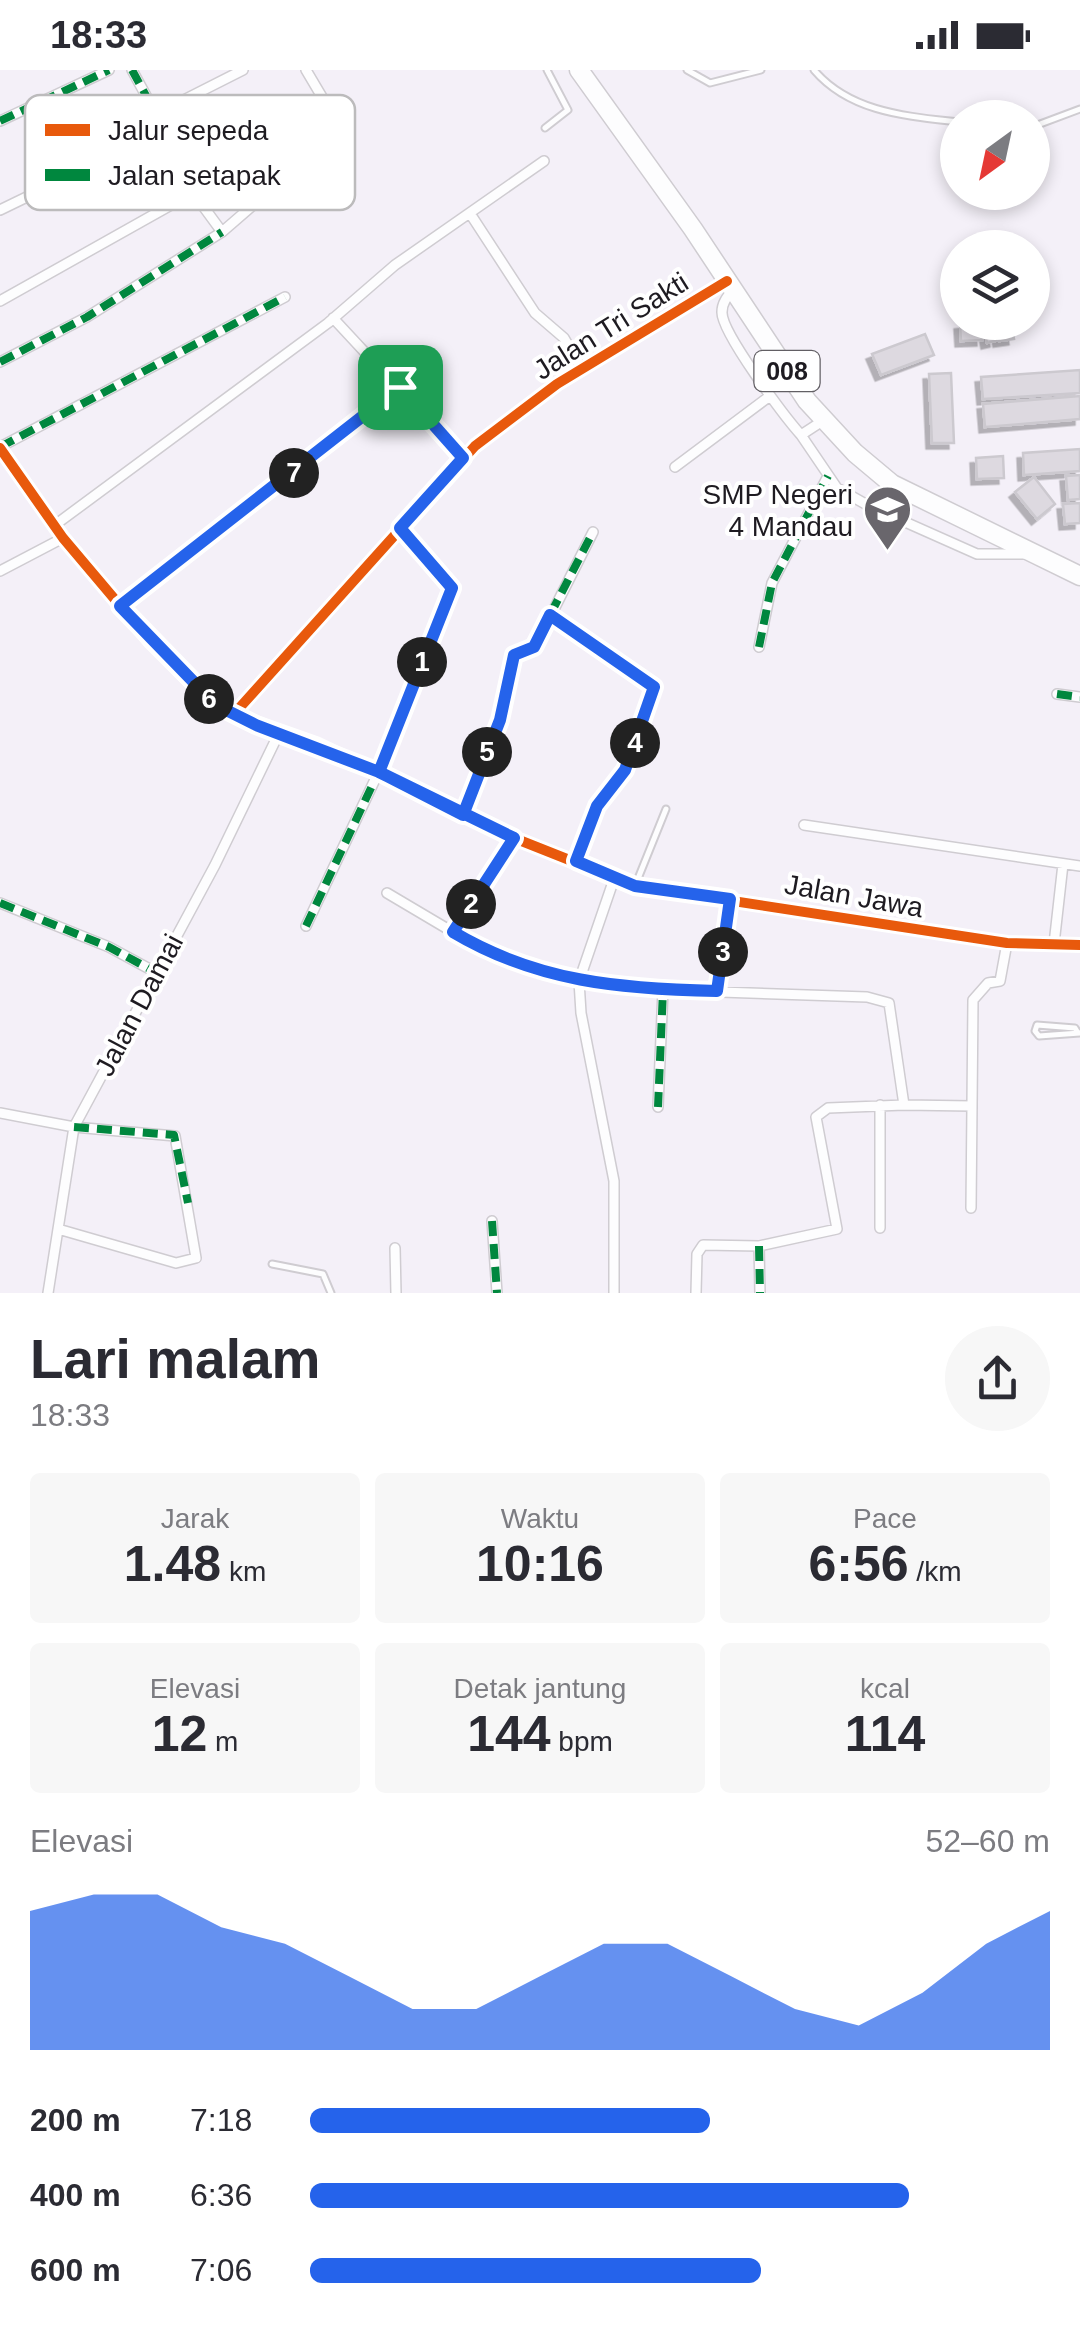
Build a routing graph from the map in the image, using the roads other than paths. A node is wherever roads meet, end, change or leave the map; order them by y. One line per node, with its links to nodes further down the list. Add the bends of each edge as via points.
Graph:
1 (109, 70): 12 (street)
2 (132, 70): 13 (street)
3 (217, 70): 11 (lane)
4 (243, 70): 11 (street)
5 (306, 70): 15 (street)
6 (546, 70): 21 (lane, via 568,110)
7 (580, 70): 30 (highway, 008)
8 (687, 70): 9 (lane, via 710,83)
9 (761, 70)
10 (814, 70): 19 (lane, via 845,98)
11 (224, 81): 14 (street)
12 (54, 95)
13 (146, 95)
14 (195, 95)
15 (321, 95)
16 (25, 109): 18 (street)
17 (1080, 109): 20 (lane)
18 (0, 120)
19 (940, 120)
20 (1050, 121)
21 (546, 128)
22 (544, 161): 28 (street)
23 (25, 198): 24 (street)
24 (0, 210)
25 (162, 210): 32 (street)
26 (206, 210): 29 (street)
27 (248, 210): 29 (street)
28 (471, 215): 33 (street, via 395,265); 35 (street, via 535,313 564,338)
29 (222, 232): 34 (street, via 87,317)
30 (730, 286): 35 (street, Jalan Tri Sakti); 37 (street, via 722,319); 38 (highway, 008)
31 (285, 297): 40 (street)
32 (0, 301)
33 (333, 318): 36 (street); 44 (street)
34 (0, 362)
35 (582, 369): 41 (street, Jalan Tri Sakti, via 520,409)
36 (400, 387): 41 (street); 51 (street)
37 (770, 396): 39 (street); 42 (street)
38 (824, 420): 39 (street); 48 (highway, 008, via 892,484)
39 (801, 435): 43 (street)
40 (0, 448): 44 (street, Jalan Jawa)
41 (463, 458): 45 (street, Jalan Tri Sakti)
42 (675, 467)
43 (828, 476): 48 (street, via 869,506 977,554); 53 (street, via 772,583)
44 (55, 525): 47 (street, Jalan Jawa)
45 (400, 528): 56 (street, Jalan Tri Sakti); 58 (street, via 452,588)
46 (593, 532): 52 (street)
47 (63, 538): 49 (street); 51 (street, Jalan Jawa)
48 (1029, 553): 50 (highway, 008)
49 (0, 571)
50 (1080, 576)
51 (120, 606): 56 (street, Jalan Jawa, via 188,679)
52 (550, 615): 60 (street, via 534,647 514,655 500,720); 63 (street, via 654,687 625,770 597,806)
53 (759, 647)
54 (1058, 694): 55 (street)
55 (1080, 697)
56 (233, 715): 57 (street, Jalan Jawa)
57 (279, 733): 58 (street, Jalan Jawa); 76 (street, Jalan Damai)
58 (379, 772): 60 (street, Jalan Jawa); 71 (street)
59 (666, 809): 67 (lane)
60 (463, 815): 62 (street, Jalan Jawa)
61 (804, 825): 64 (street)
62 (514, 838): 63 (street, Jalan Jawa); 72 (street)
63 (576, 861): 66 (street, Jalan Jawa)
64 (1063, 864): 65 (street); 74 (street)
65 (1080, 866)
66 (614, 879): 67 (street, Jalan Jawa); 77 (street)
67 (635, 886): 69 (street, Jalan Jawa)
68 (386, 893): 72 (street)
69 (730, 899): 73 (street, Jalan Jawa); 79 (street)
70 (0, 903): 76 (street)
71 (306, 926)
72 (453, 932): 77 (street, via 496,957)
73 (1007, 943): 74 (street, Jalan Jawa); 83 (street, via 1000,981 988,983 973,1000)
74 (1054, 944): 75 (street, Jalan Jawa)
75 (1080, 944)
76 (157, 972): 86 (street, Jalan Damai)
77 (580, 981): 78 (street); 98 (street, via 614,1181)
78 (663, 990): 79 (street); 84 (street)
79 (717, 991): 82 (street, via 886,1000)
80 (1079, 1033): 80 (lane, via 1039,1036 1035,1031 1037,1026)
81 (880, 1105): 82 (street); 90 (street); 91 (street, via 828,1108 816,1116 836,1230)
82 (904, 1105): 83 (street)
83 (972, 1106): 87 (street)
84 (658, 1107)
85 (0, 1113): 86 (street)
86 (74, 1127): 89 (street, Jalan Damai); 89 (street, via 174,1134 198,1254 176,1263)
87 (971, 1208)
88 (492, 1221): 97 (street)
89 (58, 1228): 94 (street, Jalan Damai)
90 (880, 1228)
91 (759, 1246): 99 (street, via 702,1246); 100 (street)
92 (395, 1248): 96 (street)
93 (272, 1264): 95 (lane, via 320,1273)
94 (48, 1293)
95 (331, 1293)
96 (396, 1293)
97 (498, 1293)
98 (614, 1293)
99 (696, 1293)
100 (760, 1293)

